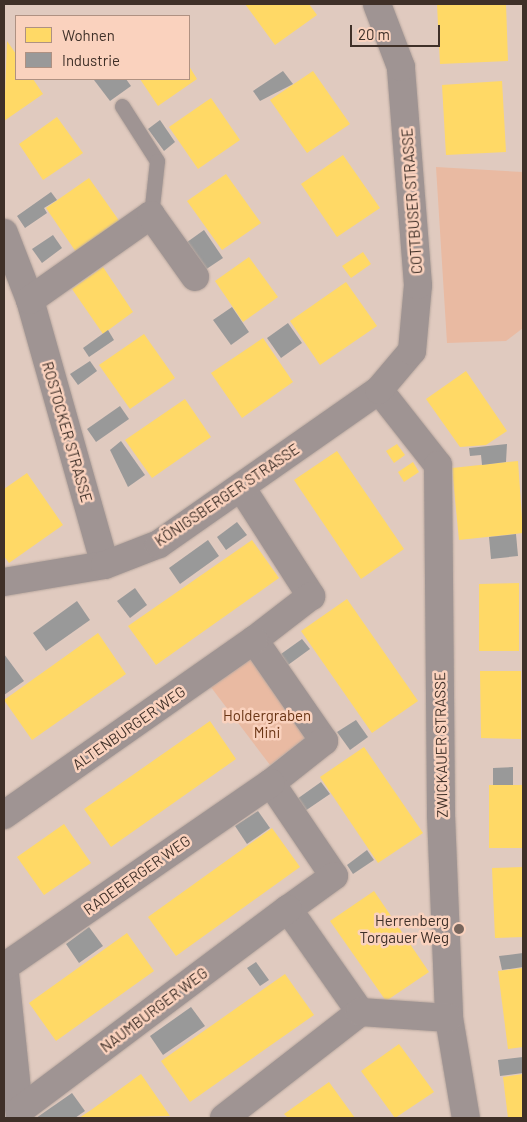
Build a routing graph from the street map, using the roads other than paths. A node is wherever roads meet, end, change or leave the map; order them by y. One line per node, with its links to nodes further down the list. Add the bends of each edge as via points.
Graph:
1 (377, 4): 7 (street, COTTBUSER STRASSE, via 401,67 418,285 412,351)
2 (122, 106): 3 (lane, via 157,161)
3 (151, 215): 5 (street); 6 (street)
4 (4, 233): 6 (street, ROSTOCKER STRASSE)
5 (195, 277)
6 (30, 300): 9 (street, ROSTOCKER STRASSE)
7 (379, 390): 8 (street, KÖNIGSBERGER STRASSE); 17 (street, ZWICKAUER STRASSE, via 438,465 441,814)
8 (241, 487): 9 (street, KÖNIGSBERGER STRASSE, via 158,544); 11 (street, ALTENBURGER WEG, via 311,596)
9 (104, 565): 10 (street, KÖNIGSBERGER STRASSE)
10 (4, 582)
11 (254, 640): 12 (street, RADEBERGER WEG, via 324,741); 13 (street, ALTENBURGER WEG)
12 (271, 783): 14 (street, NAUMBURGER WEG, via 334,876); 15 (street, RADEBERGER WEG)
13 (4, 815)
14 (288, 909): 16 (street); 18 (street, NAUMBURGER WEG)
15 (4, 965): 18 (street)
16 (360, 1012): 17 (street); 19 (street)
17 (449, 1018): 20 (street, ZWICKAUER STRASSE)
18 (20, 1114)
19 (224, 1118)
20 (466, 1118)

